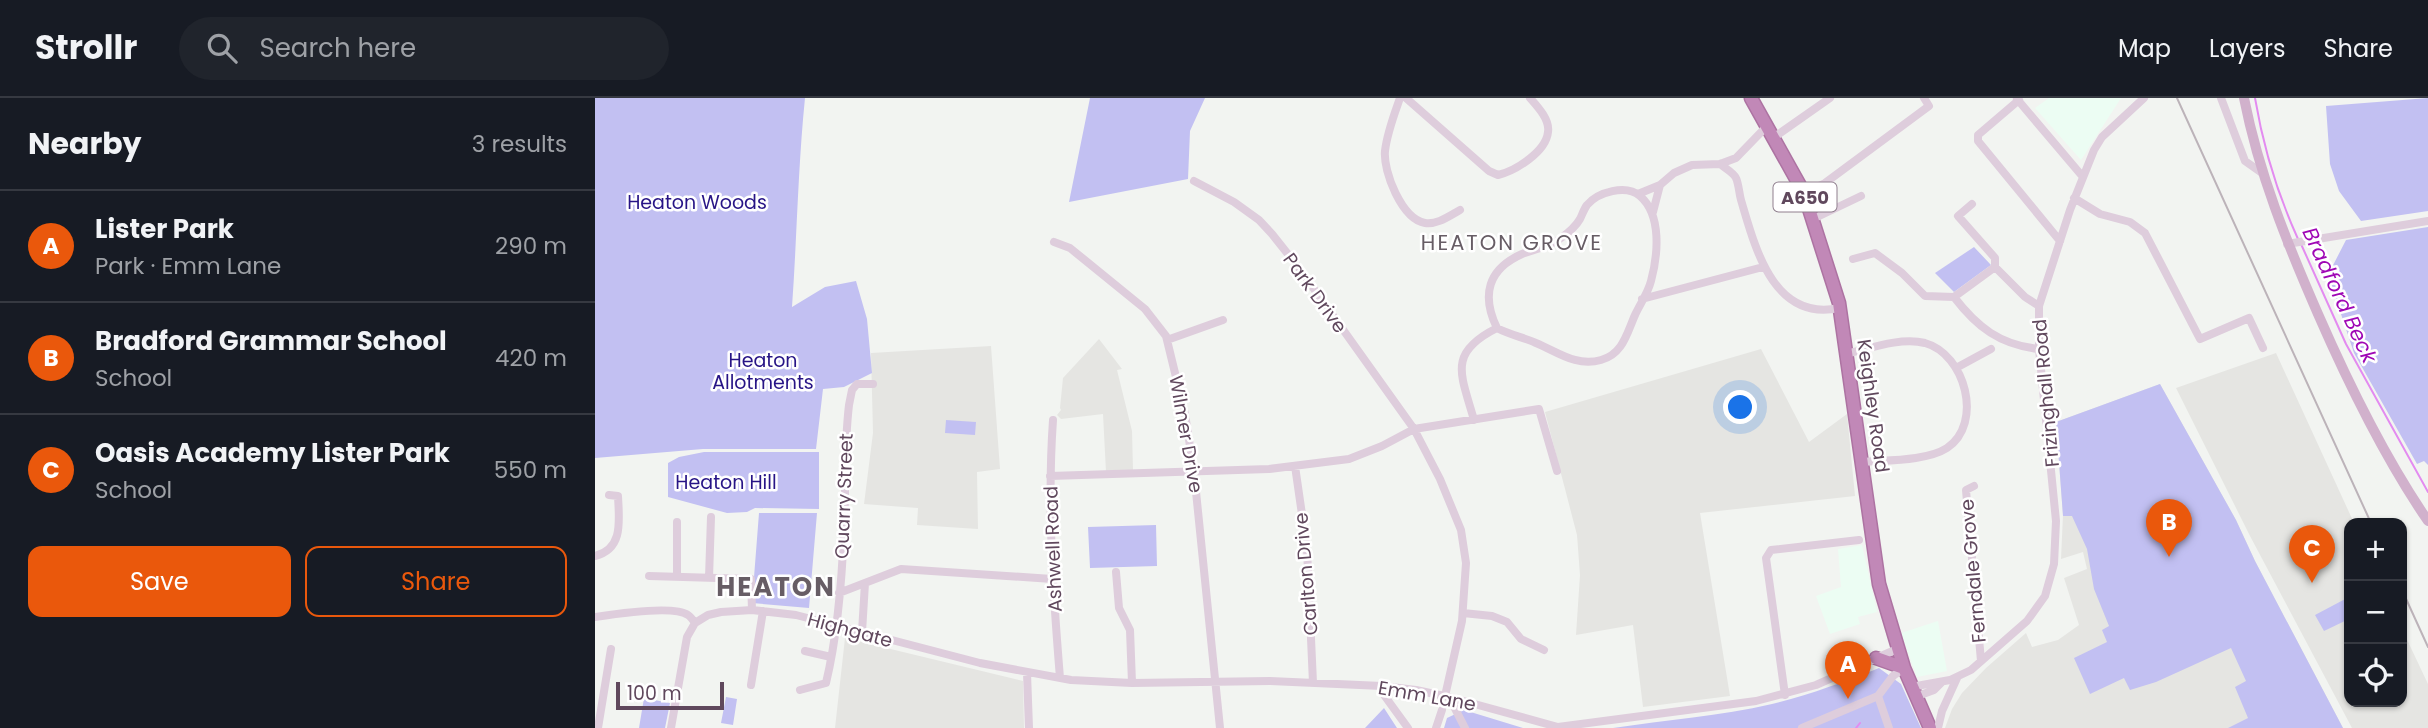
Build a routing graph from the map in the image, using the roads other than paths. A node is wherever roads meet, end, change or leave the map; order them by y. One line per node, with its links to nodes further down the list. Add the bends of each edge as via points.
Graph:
1 (1400, 98): 25 (street, via 1385,153 1390,185 1421,223 1435,223)
2 (1406, 98): 3 (street, via 1498,175 1532,157 1545,142 1549,131 1546,119)
3 (1530, 98)
4 (1830, 98): 12 (street)
5 (2144, 98): 17 (street, Frizinghall Road, via 2102,137)
6 (2221, 98): 15 (street, via 2245,161)
7 (2244, 98): 15 (main road)
8 (2018, 99): 17 (street); 30 (street, via 1978,135 1978,141)
9 (1756, 100): 11 (highway, Keighley Road / A650)
10 (1926, 102): 20 (street, via 1829,180)
11 (1767, 126): 12 (highway, Keighley Road / A650); 13 (street)
12 (1773, 138): 20 (highway, Keighley Road / A650)
13 (1736, 158): 14 (street); 16 (street)
14 (1720, 164): 16 (street); 19 (street, via 1692,165)
15 (2262, 173): 31 (main road)
16 (1736, 176): 33 (street)
17 (2083, 177): 23 (street, Frizinghall Road)
18 (1194, 181): 50 (street, Park Drive, via 1259,220 1299,268)
19 (1660, 185): 21 (street); 26 (street)
20 (1804, 193): 27 (highway, Keighley Road / A650)
21 (1638, 194): 26 (street); 40 (street, via 1618,190 1601,195 1587,205 1579,222 1561,239 1502,265 1489,289 1488,302)
22 (1861, 196): 27 (street)
23 (2074, 198): 30 (street, Frizinghall Road); 42 (street, via 2100,214 2140,227 2200,339 2249,318)
24 (1972, 204): 34 (street, via 1958,216 1996,258)
25 (1460, 210)
26 (1653, 212): 36 (street, via 1655,260)
27 (1813, 219): 38 (highway, Keighley Road / A650)
28 (2428, 221): 31 (street)
29 (1054, 242): 41 (street, Wilmer Drive, via 1070,248 1145,309)
30 (2060, 242): 37 (street, Frizinghall Road)
31 (2291, 243): 59 (main road, via 2343,368)
32 (1853, 259): 35 (street, via 1875,253 1925,296)
33 (1763, 267): 36 (street); 38 (street, via 1790,298 1819,310)
34 (1995, 267): 35 (street); 37 (street)
35 (1954, 297): 44 (street, via 1969,316 1999,338)
36 (1642, 299): 40 (street, via 1618,350 1601,360 1565,358)
37 (2039, 306): 44 (street, Frizinghall Road)
38 (1839, 308): 45 (highway, Keighley Road / A650)
39 (1223, 320): 41 (street)
40 (1497, 327): 48 (street, via 1471,342 1462,363 1462,380)
41 (1167, 340): 54 (street, Wilmer Drive)
42 (2263, 348)
43 (1991, 349): 46 (street)
44 (2039, 349): 83 (street, Frizinghall Road, via 2055,496 2054,564 2038,609)
45 (1846, 354): 46 (street, via 1899,342 1923,342 1950,357); 51 (highway, Keighley Road / A650)
46 (1956, 368): 51 (street, via 1967,416 1953,443 1932,454)
47 (873, 384): 69 (street, Quarry Street, via 857,384 849,405)
48 (1474, 420): 50 (street); 53 (street, via 1539,409)
49 (1053, 421): 55 (street, Ashwell Road)
50 (1414, 429): 52 (street, via 1349,459); 72 (street, Park Drive, via 1461,530 1466,563)
51 (1863, 462): 78 (highway, Keighley Road / A650, via 1879,584)
52 (1295, 466): 54 (street); 90 (street, Carlton Drive, via 1307,549)
53 (1557, 471)
54 (1194, 472): 55 (street); 88 (street, Wilmer Drive)
55 (1050, 476): 67 (street, Ashwell Road)
56 (1974, 486): 83 (street, Ferndale Grove, via 1966,490)
57 (609, 495): 62 (street, via 618,496 619,528 610,550)
58 (711, 517): 66 (street)
59 (2428, 521)
60 (677, 522): 65 (street)
61 (1859, 540): 96 (street, via 1770,550 1767,554)
62 (595, 555)
63 (1116, 572): 89 (street, via 1119,608 1130,630)
64 (649, 576): 65 (street)
65 (677, 578): 66 (street)
66 (709, 578): 70 (street, via 751,579)
67 (1052, 579): 68 (street, via 901,569); 86 (street, Ashwell Road)
68 (865, 583): 69 (street); 76 (street)
69 (839, 593): 75 (street, Quarry Street)
70 (752, 610): 71 (street, Highgate); 74 (street, Highgate, via 721,611)
71 (763, 611): 75 (street, Highgate); 91 (street)
72 (1463, 613): 79 (street, via 1507,622 1521,639); 97 (street, Park Drive)
73 (595, 617): 74 (street, via 676,611)
74 (695, 623): 101 (street, via 687,637)
75 (836, 625): 76 (street, Highgate); 81 (street, Quarry Street)
76 (862, 632): 85 (street, Highgate)
77 (611, 649): 93 (street)
78 (1897, 649): 82 (street, Emm Lane); 84 (highway, Keighley Road / A650)
79 (1544, 650)
80 (805, 652): 81 (street)
81 (831, 657): 94 (street, Quarry Street, via 826,683)
82 (1876, 659): 84 (highway); 96 (street, Emm Lane)
83 (1981, 661): 87 (street, Frizinghall Road)
84 (1903, 668): 95 (highway, Keighley Road / A650); 98 (street)
85 (1027, 673): 86 (street, Emm Lane); 102 (street)
86 (1060, 678): 89 (street, Emm Lane)
87 (1957, 678): 95 (street, Frizinghall Road); 110 (street)
88 (1216, 681): 89 (street, Emm Lane); 90 (street, Emm Lane); 103 (street, Wilmer Drive)
89 (1132, 683)
90 (1313, 683): 92 (street, Emm Lane)
91 (751, 685)
92 (1382, 686): 97 (street, Emm Lane); 104 (street)
93 (600, 689): 100 (street)
94 (800, 690)
95 (1913, 692): 109 (highway, Keighley Road / A650)
96 (1785, 695): 97 (street, Emm Lane, via 1563,727)
97 (1447, 696): 106 (street)
98 (1878, 696): 107 (street); 108 (street)
99 (1441, 710): 105 (street)
100 (598, 728)
101 (671, 728)
102 (1029, 728)
103 (1220, 728)
104 (1408, 728)
105 (1436, 728)
106 (1465, 728)
107 (1802, 728)
108 (1889, 728)
109 (1930, 728)
110 (1938, 728)

